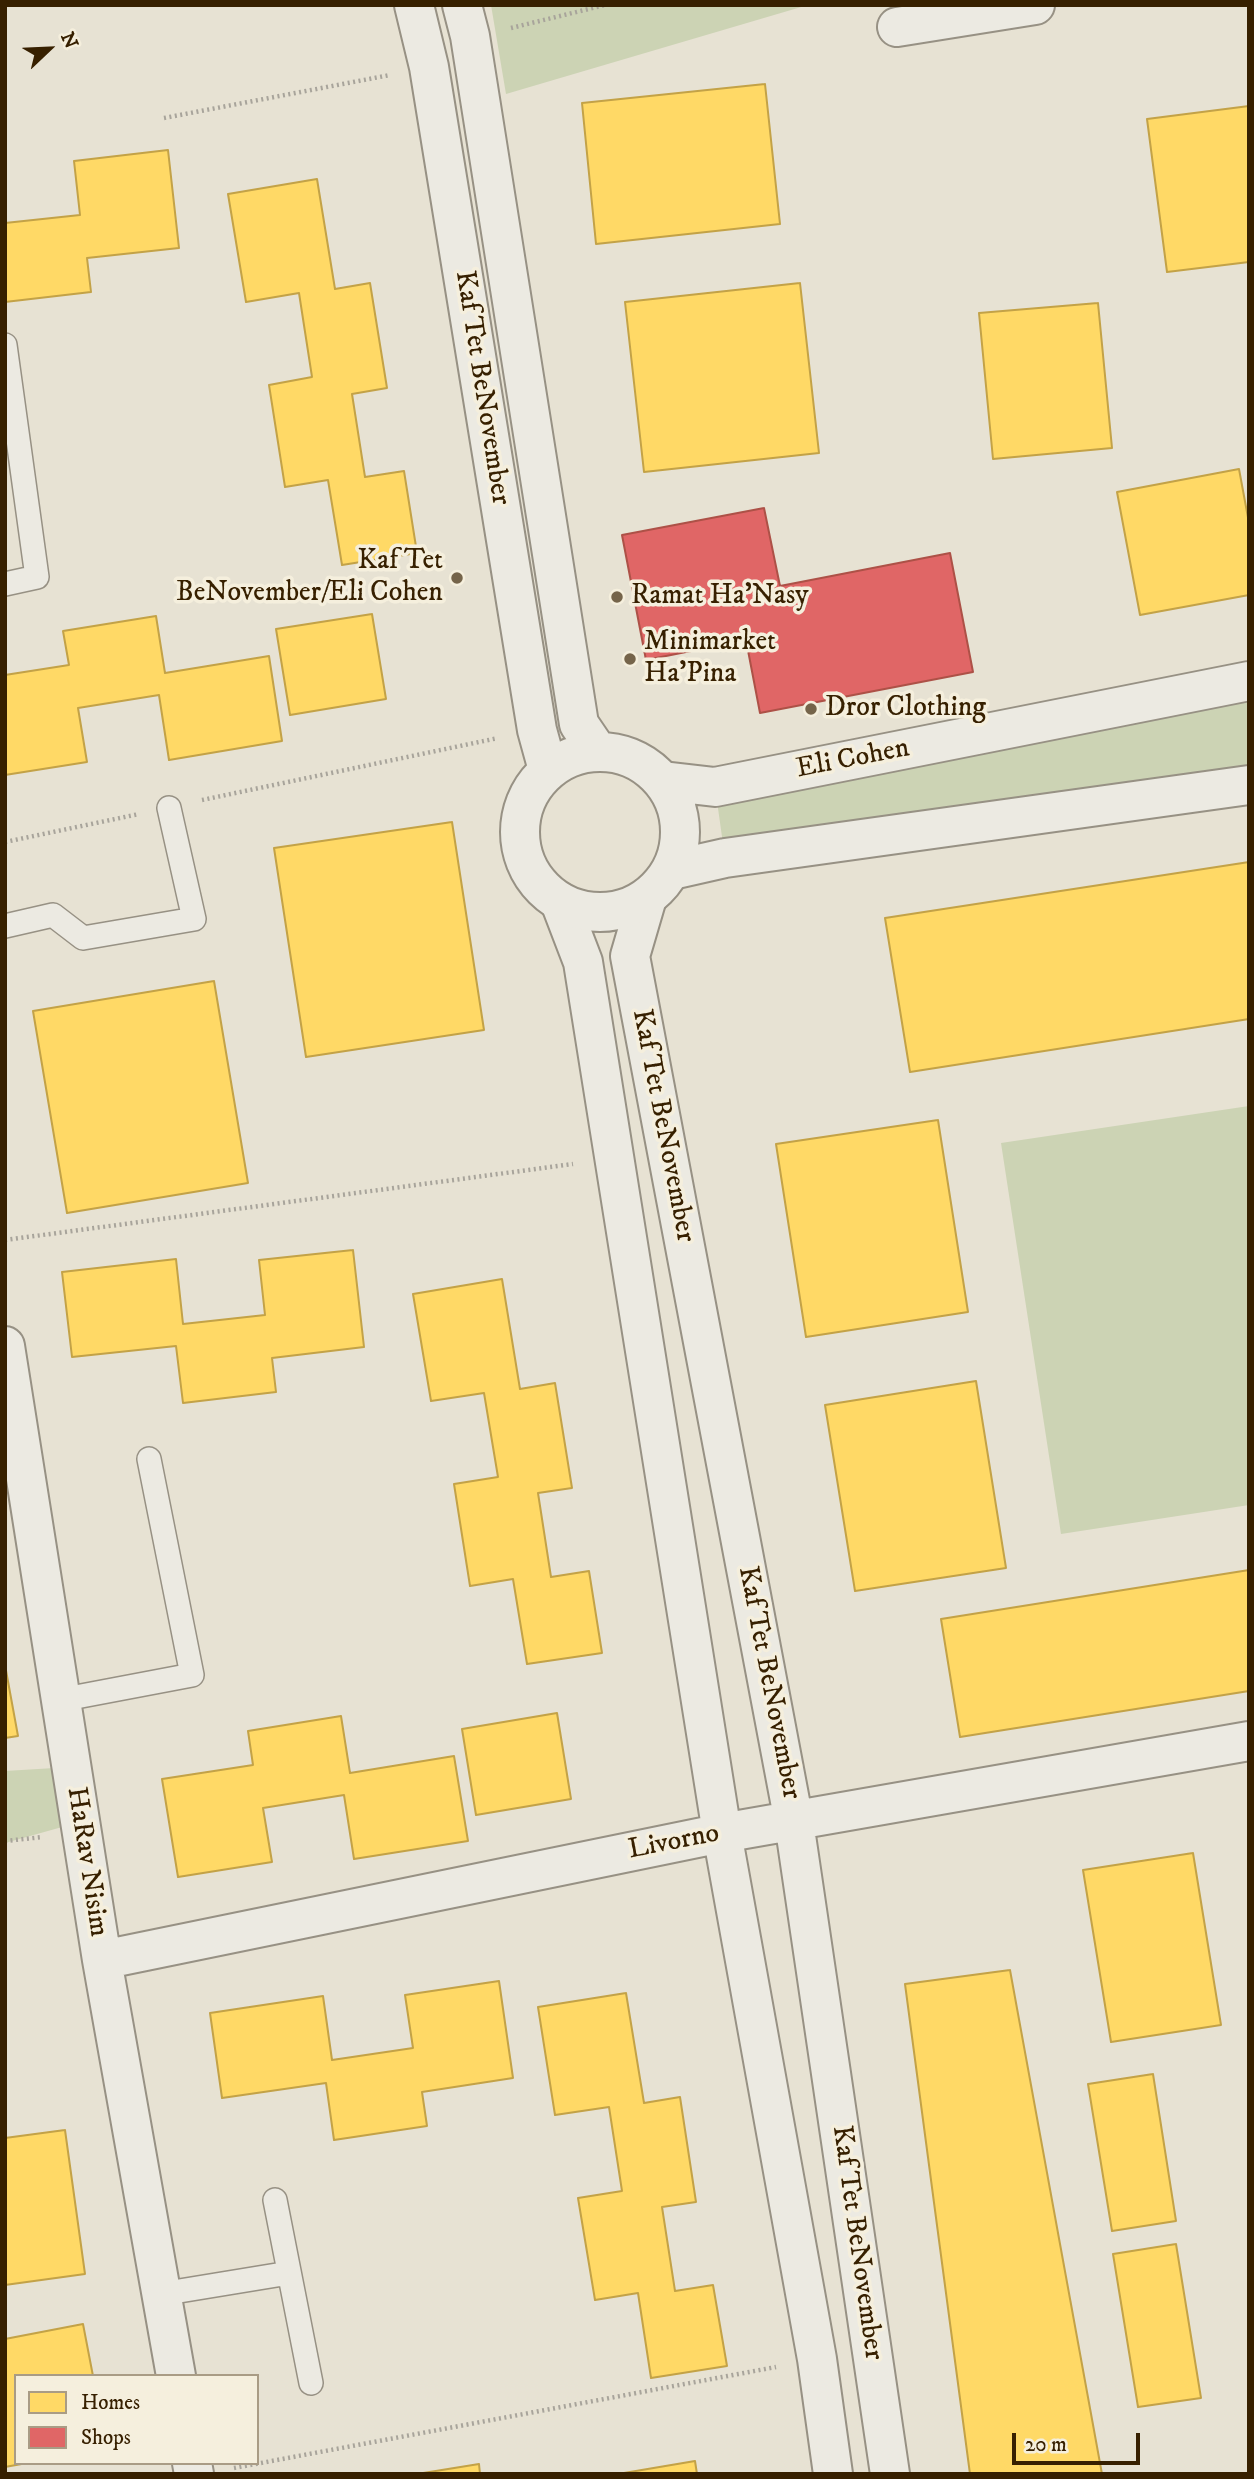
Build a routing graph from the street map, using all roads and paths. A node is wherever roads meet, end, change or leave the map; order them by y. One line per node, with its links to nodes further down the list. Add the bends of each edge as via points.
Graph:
1 (414, 5): 11 (street, Kaf Tet BeNovember, via 429,67)
2 (605, 5): 4 (path)
3 (1035, 5): 5 (street)
4 (466, 21): 12 (street, Kaf Tet BeNovember, via 579,724)
5 (897, 27)
6 (381, 77): 7 (path)
7 (164, 118)
8 (5, 345): 9 (lane, via 37,577)
9 (5, 583)
10 (1247, 686): 14 (street, Eli Cohen, via 715,787)
11 (537, 730): 13 (street, Kaf Tet BeNovember); 16 (path)
12 (598, 752): 13 (street, via 571,757); 14 (street, via 642,763)
13 (548, 770): 20 (street, via 523,808 520,837 526,864)
14 (663, 781): 18 (street, via 678,810 680,843)
15 (1249, 785): 18 (street, via 725,858)
16 (169, 807): 17 (path); 21 (lane, via 194,919 83,938 53,915)
17 (5, 842)
18 (672, 870): 19 (street)
19 (647, 898): 20 (street, via 620,911 593,912); 28 (street, Kaf Tet BeNovember, via 630,956)
20 (560, 902): 22 (street, Kaf Tet BeNovember, via 583,962)
21 (5, 926)
22 (614, 1159): 23 (path); 29 (street, Kaf Tet BeNovember)
23 (5, 1240)
24 (5, 1346): 26 (street, HaRav Nisim)
25 (149, 1458): 26 (lane, via 192,1675)
26 (60, 1700): 30 (street, HaRav Nisim)
27 (1249, 1741): 28 (street, Livorno)
28 (794, 1822): 29 (street, Livorno); 41 (street, Kaf Tet BeNovember)
29 (722, 1833): 30 (street, Livorno); 34 (street, Kaf Tet BeNovember)
30 (102, 1960): 33 (street, HaRav Nisim)
31 (275, 2200): 32 (lane)
32 (289, 2273): 33 (lane); 36 (lane)
33 (161, 2294): 35 (street, HaRav Nisim)
34 (817, 2359): 37 (path); 40 (street, Kaf Tet BeNovember)
35 (176, 2374)
36 (311, 2383)
37 (259, 2464)
38 (254, 2465): 39 (path)
39 (233, 2469)
40 (834, 2474)
41 (890, 2474)

